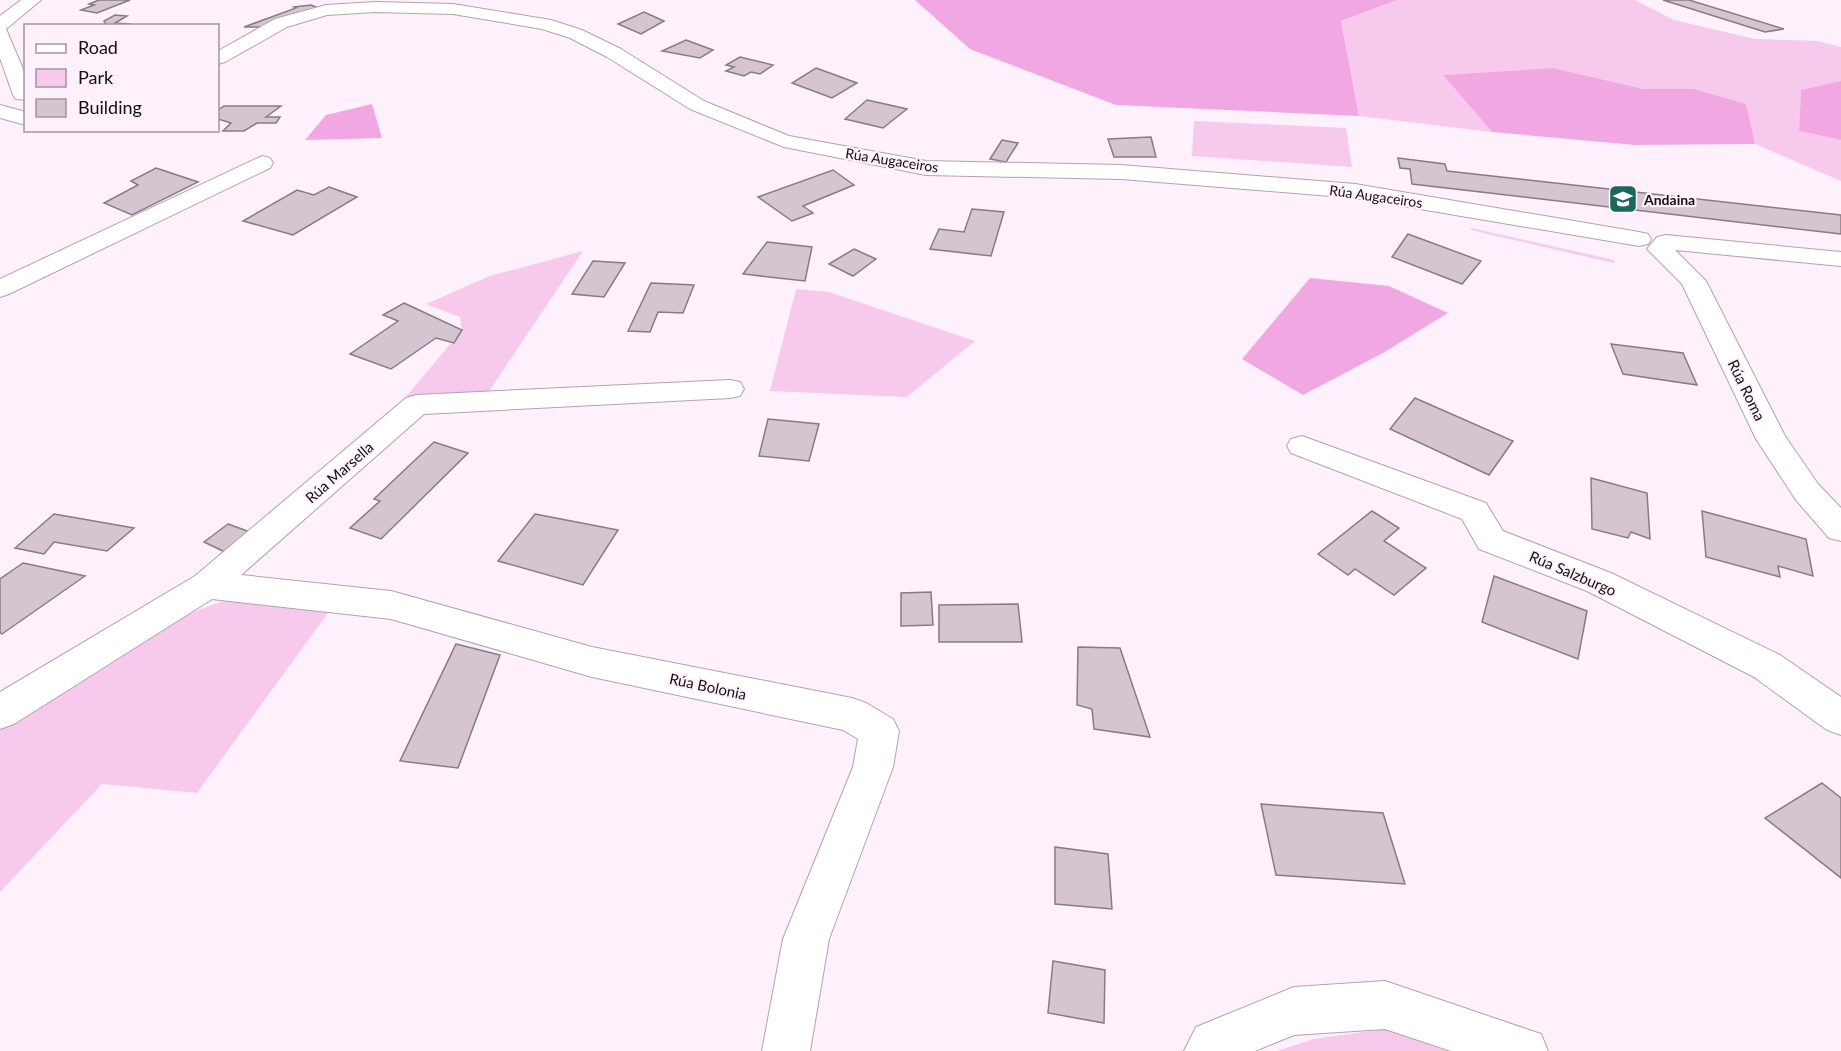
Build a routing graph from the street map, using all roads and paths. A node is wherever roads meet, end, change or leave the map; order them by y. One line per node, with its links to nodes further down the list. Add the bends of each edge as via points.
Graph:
1 (32, 0): 3 (street)
2 (400, 4): 5 (street, Rúa Augaceiros, via 326,10 281,23); 11 (street, Rúa Augaceiros, via 545,24 576,34 697,105 784,141 926,168 1121,172 1355,191)
3 (0, 25)
4 (0, 33): 6 (street)
5 (219, 57)
6 (24, 94): 7 (street)
7 (0, 104)
8 (0, 111): 9 (street)
9 (24, 126)
10 (262, 163): 13 (street)
11 (1655, 243): 12 (street); 16 (street, Rúa Roma, via 1693,281 1771,440 1807,492)
12 (1841, 259)
13 (0, 289)
14 (730, 389): 17 (street, Rúa Marsella, via 416,405)
15 (1302, 446): 19 (street, Rúa Salzburgo, via 1474,511 1491,540 1599,582 1767,666)
16 (1841, 529)
17 (207, 585): 18 (street, Rúa Marsella); 20 (street, Rúa Bolonia, via 390,605 592,662 852,716 879,731 873,767 806,939)
18 (0, 712)
19 (1841, 718)
20 (786, 1051)
21 (1208, 1051): 22 (street, via 1213,1044 1294,1011 1385,1005)
22 (1524, 1051)

